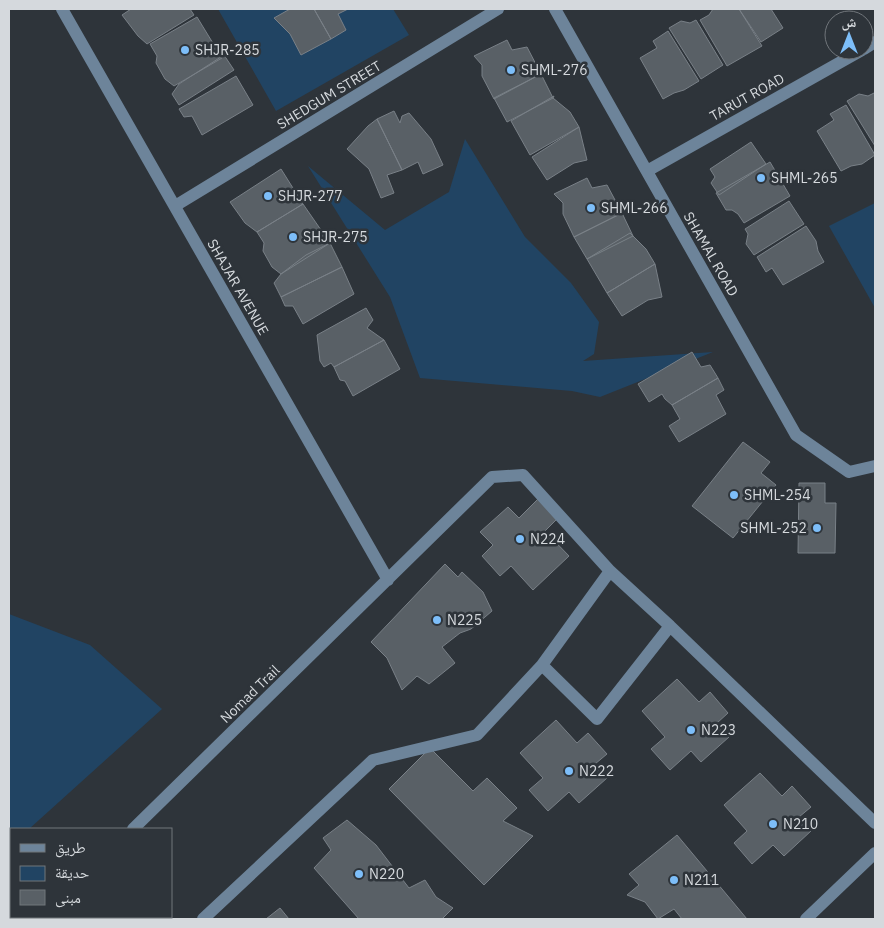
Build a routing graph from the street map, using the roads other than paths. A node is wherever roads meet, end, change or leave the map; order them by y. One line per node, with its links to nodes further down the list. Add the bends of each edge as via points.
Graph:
1 (62, 9): 6 (street, SHAJAR AVENUE)
2 (498, 9): 6 (street, SHEDGUM STREET)
3 (555, 9): 5 (street, SHAMAL ROAD)
4 (844, 60): 5 (street, TARUT ROAD)
5 (647, 171): 7 (street, SHAMAL ROAD, via 796,435 849,472)
6 (175, 206): 9 (street, SHAJAR AVENUE)
7 (875, 466)
8 (610, 571): 9 (street, Nomad Trail, via 523,475 492,477); 10 (street); 11 (street)
9 (388, 580): 13 (street, Nomad Trail)
10 (670, 626): 11 (street, via 597,719); 12 (street)
11 (542, 665): 15 (street, via 476,735 373,760)
12 (875, 823)
13 (134, 828)
14 (875, 853): 16 (street)
15 (203, 919)
16 (806, 919)

